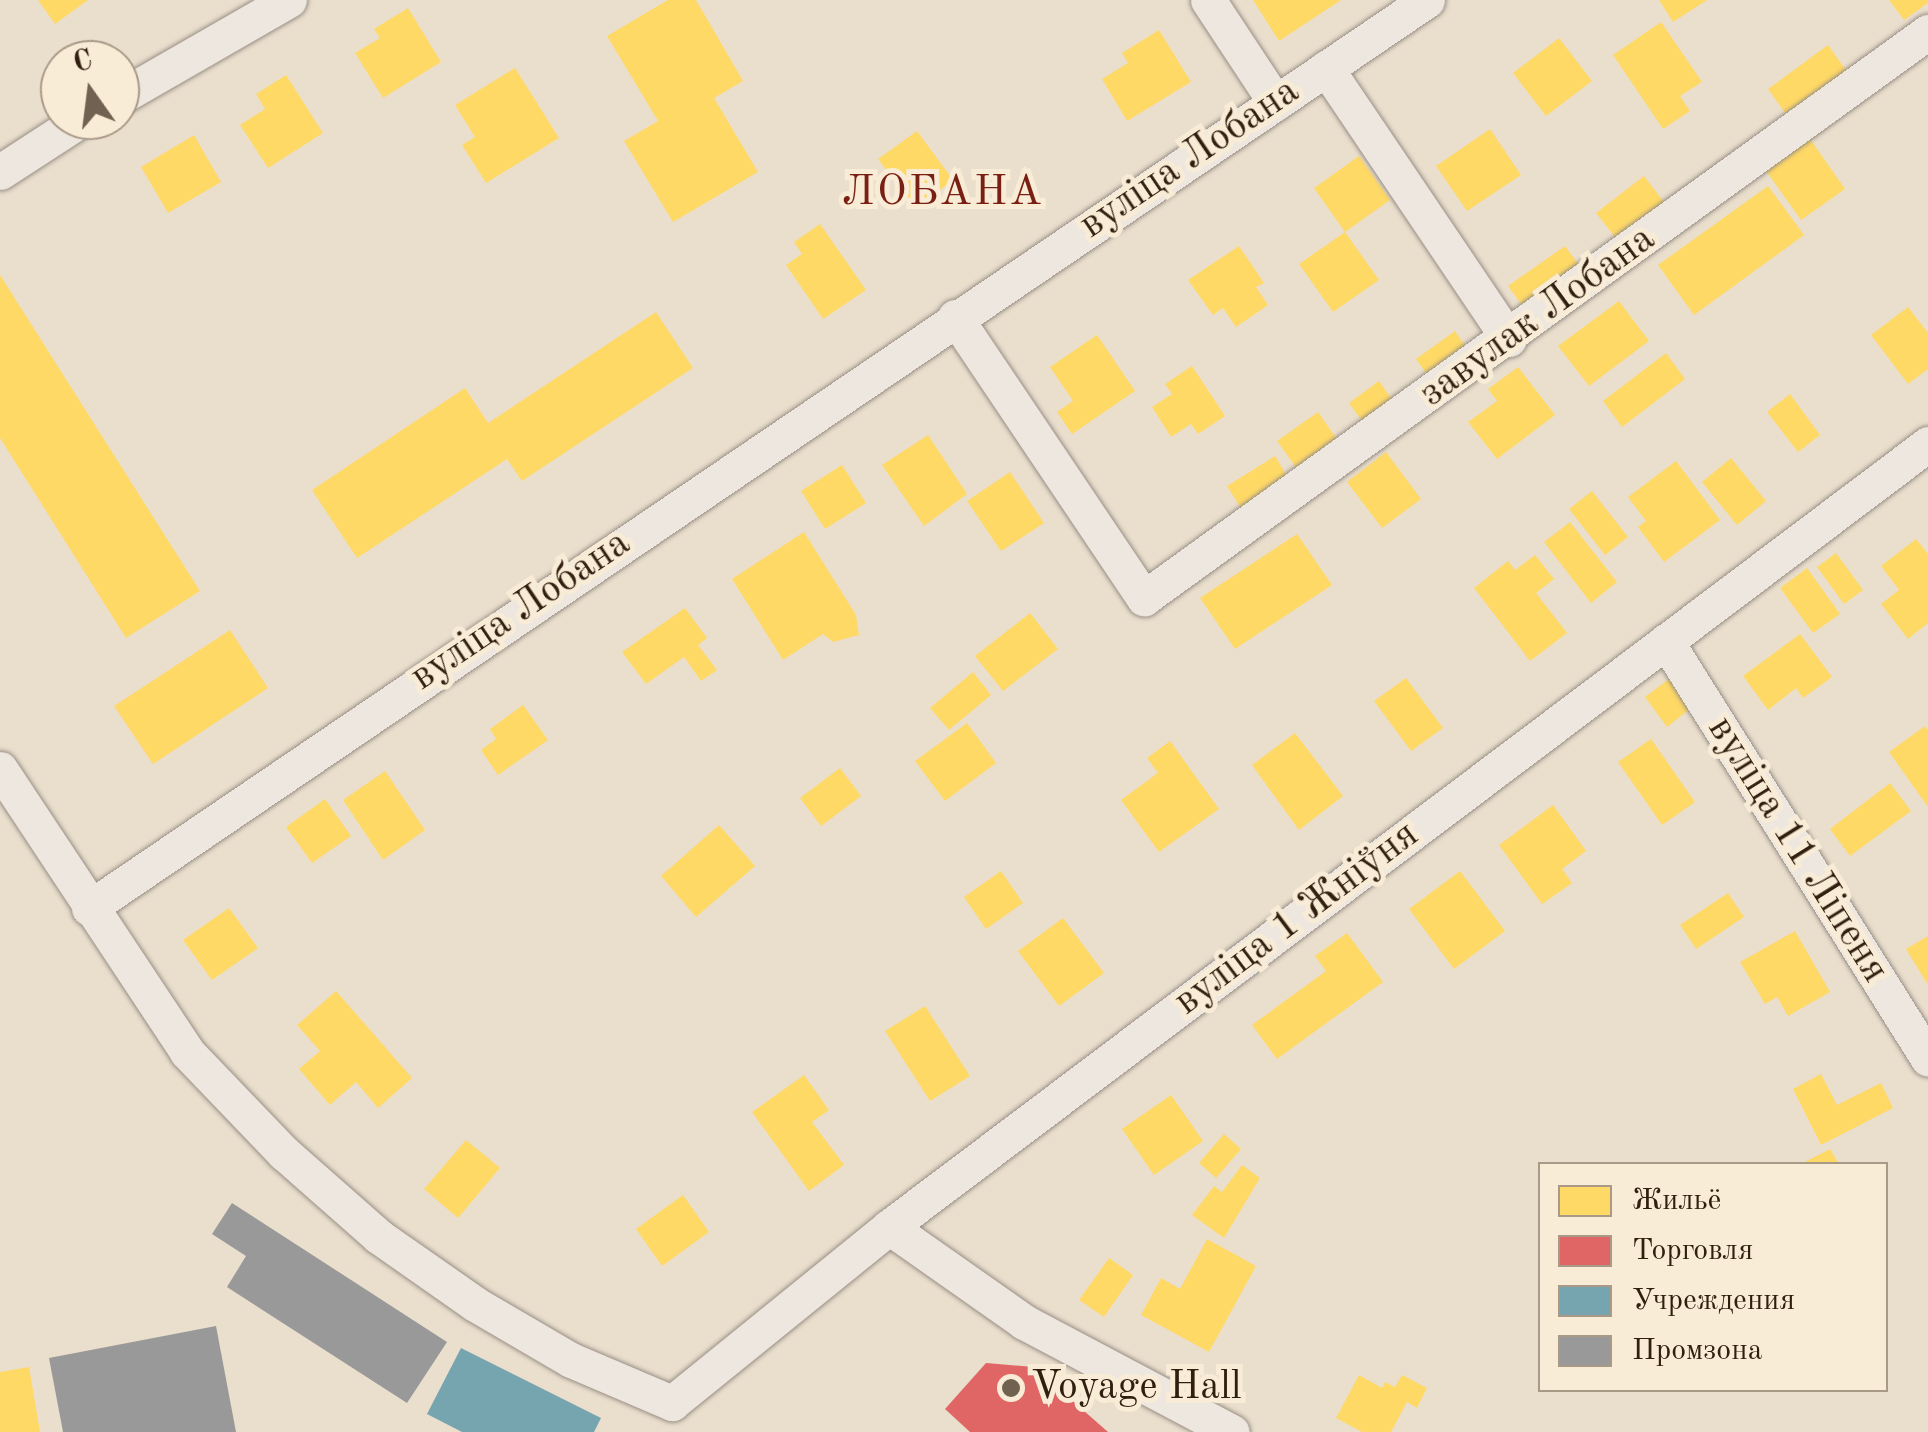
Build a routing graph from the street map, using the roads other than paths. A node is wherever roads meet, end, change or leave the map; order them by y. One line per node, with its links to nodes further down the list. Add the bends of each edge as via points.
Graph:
1 (289, 0): 6 (street)
2 (1208, 0): 7 (street)
3 (1428, 0): 5 (street, вуліца Лобана)
4 (1928, 32): 11 (street, завулак Лобана)
5 (1326, 68): 7 (street, вуліца Лобана); 11 (street, вуліца Лобана)
6 (140, 86)
7 (1276, 103): 10 (street, вуліца Лобана)
8 (49, 140): 9 (street)
9 (0, 172)
10 (955, 316): 11 (street, завулак Лобана, via 1144,598); 15 (street, вуліца Лобана)
11 (1509, 340)
12 (1928, 444): 13 (street, вуліца 1 Жніўня)
13 (1666, 641): 16 (street, вуліца 11 Ліпеня); 17 (street, вуліца 1 Жніўня)
14 (0, 770): 15 (street)
15 (90, 908): 17 (street, вуліца 1 Жніўня, via 186,1052 284,1153 378,1236 571,1360 672,1403)
16 (1928, 1059)
17 (889, 1227): 18 (street, via 1024,1322)
18 (1232, 1432)

